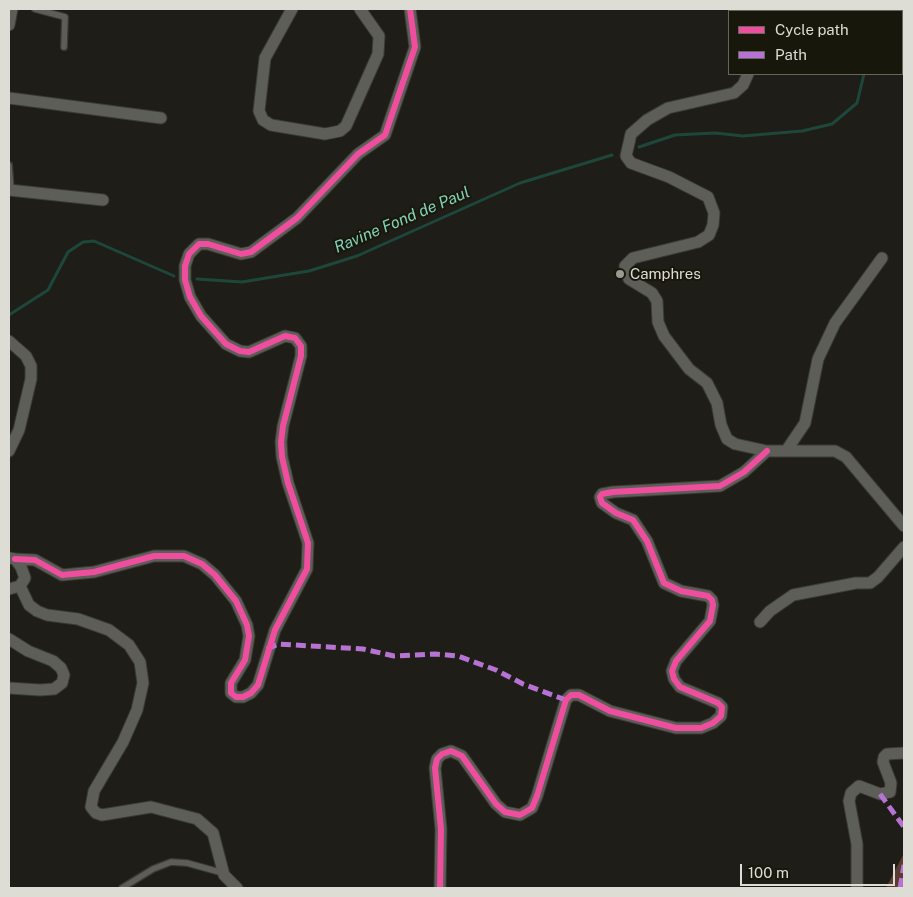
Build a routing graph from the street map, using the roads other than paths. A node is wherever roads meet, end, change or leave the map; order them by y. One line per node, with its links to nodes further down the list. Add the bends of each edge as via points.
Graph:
1 (35, 9): 5 (lane, via 66,18)
2 (292, 9): 3 (street, via 264,58 259,111 263,120 271,125 325,134 340,131 346,126 378,54 379,36)
3 (360, 9)
4 (410, 9): 19 (street, via 415,46 384,135 358,154 297,218 251,252 241,254 200,244 189,254 185,266 190,297 201,316 226,344 249,352 285,336 295,338 301,346 302,356 281,442 288,483 308,543 307,570 275,630 258,685 244,697 231,693 231,683 245,660 249,636 247,625 236,601 202,564 184,556 154,556 94,572 62,575 35,560)
5 (64, 47)
6 (748, 75): 15 (street, via 734,93 668,108 630,134 626,156 631,163 669,177 708,197 714,213 709,235 698,242 633,258 625,266 629,279 657,301 658,322 664,336 689,369 707,383 718,403 727,439)
7 (9, 98): 8 (street)
8 (161, 118)
9 (9, 165): 10 (lane)
10 (10, 190): 11 (street)
11 (103, 200)
12 (882, 258): 16 (street, via 835,322 818,359 804,423)
13 (9, 341): 14 (street, via 26,356 31,366 19,430)
14 (9, 451)
15 (767, 451): 16 (street); 28 (street, via 744,472 720,486 613,492 600,497 602,504 633,520 647,541 664,583 712,600 710,621 676,661 672,671 680,687 718,703 722,707 721,716 701,728 676,728 610,711 579,695 571,695 566,700 532,808 520,815 505,812 496,804 462,756 451,752 442,754 435,768 441,829)
16 (786, 451): 17 (street, via 835,451 846,457)
17 (904, 526)
18 (904, 547): 21 (street, via 870,583 793,595 770,610)
19 (12, 558): 20 (street, via 25,578)
20 (14, 588): 25 (street, via 37,611 78,619 109,630 129,645 140,662 143,682 137,710 124,742 94,791 91,807 102,815 151,807 197,819 213,832)
21 (760, 622)
22 (9, 639): 23 (street, via 53,661 64,675 62,683 54,688)
23 (9, 688)
24 (904, 753): 29 (street, via 884,757 884,766 892,783 890,792 880,794 858,786 851,792 849,801 857,844)
25 (223, 872): 26 (lane, via 171,862); 27 (street)
26 (122, 888)
27 (237, 888)
28 (440, 888)
29 (857, 888)

